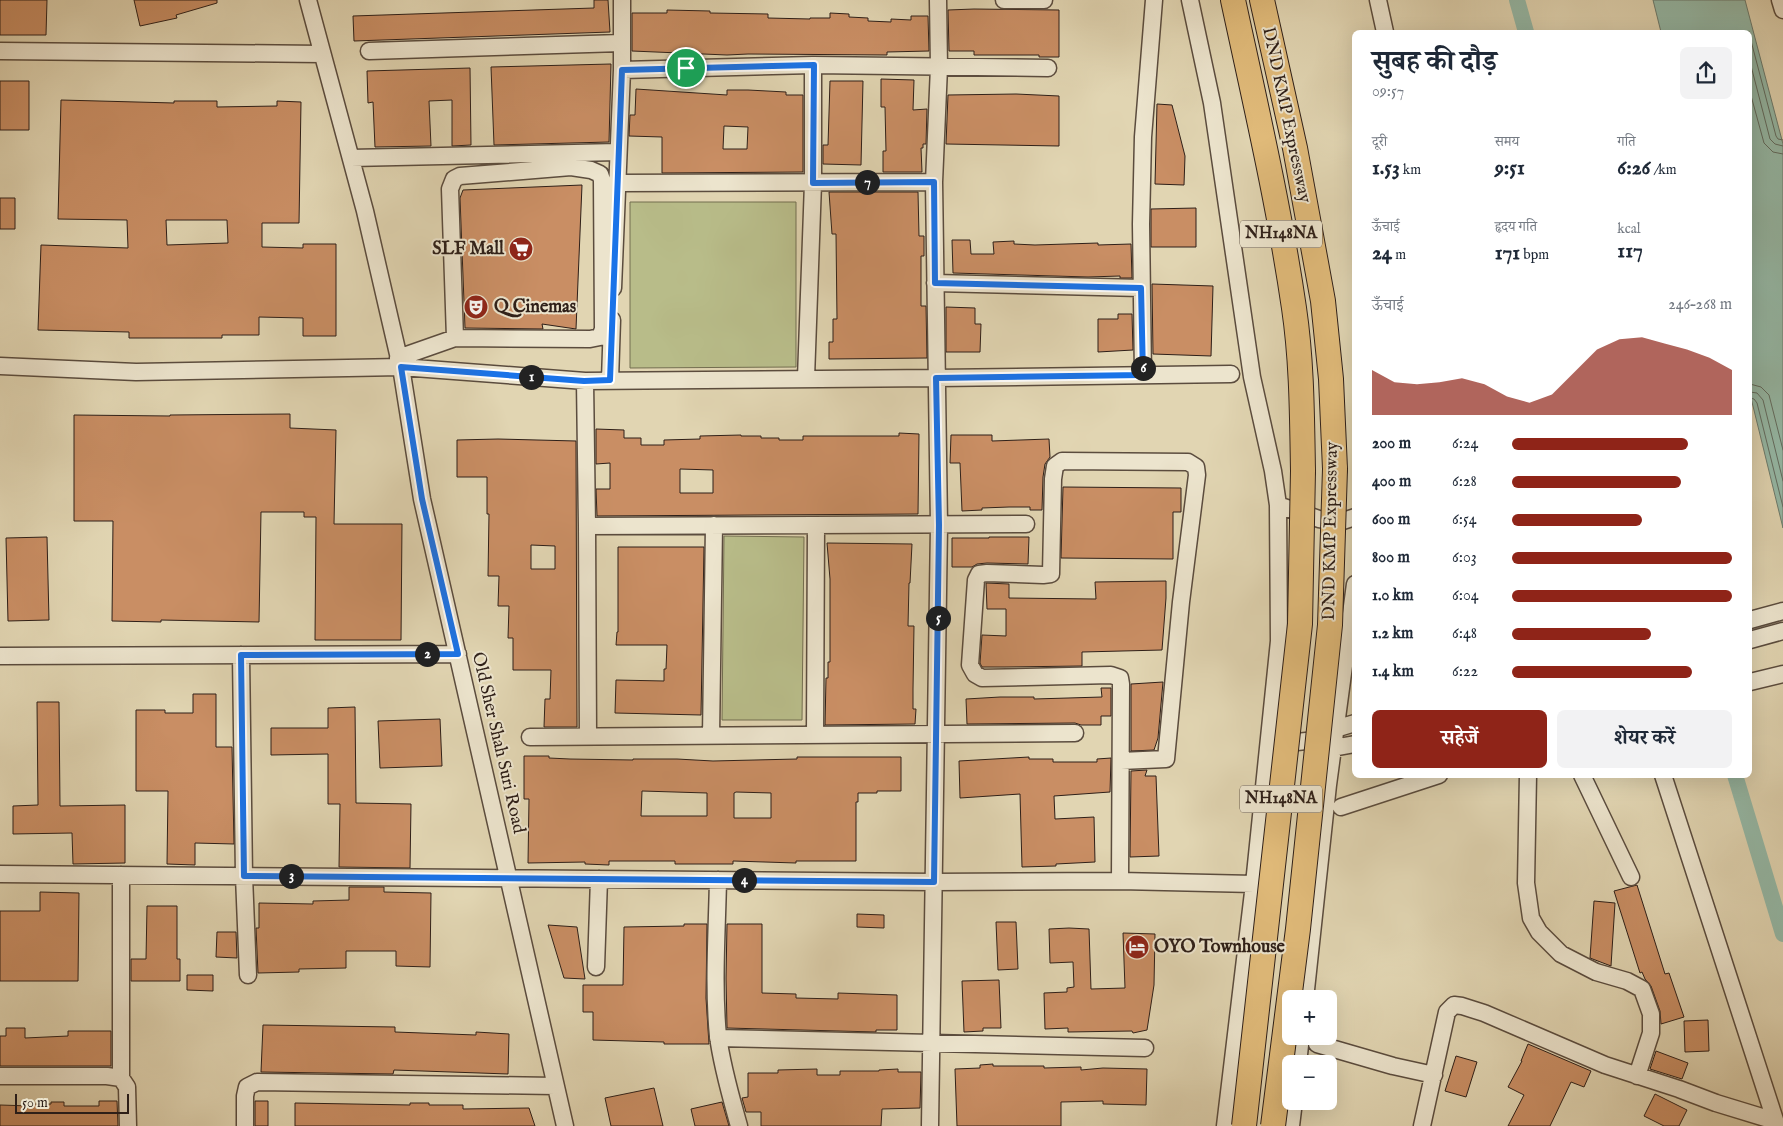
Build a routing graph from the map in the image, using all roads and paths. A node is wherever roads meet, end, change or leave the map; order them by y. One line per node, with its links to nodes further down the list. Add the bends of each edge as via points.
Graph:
1 (308, 0): 17 (street, Old Sher Shah Suri Road)
2 (622, 0): 14 (street)
3 (938, 0): 19 (street)
4 (1004, 0): 5 (street)
5 (1044, 0)
6 (1154, 0): 28 (street, via 1142,137)
7 (1190, 0): 38 (street, via 1212,103 1252,377)
8 (1233, 0): 101 (highway, DND KMP Expressway / NH148NA, bridge, via 1295,310 1303,471 1300,624)
9 (1262, 0): 102 (highway, DND KMP Expressway / NH148NA, bridge, via 1295,148 1323,300 1335,469 1330,625 1298,929)
10 (1378, 0): 13 (street)
11 (1780, 0): 12 (street)
12 (1783, 9)
13 (1385, 30)
14 (621, 44): 16 (street); 21 (street)
15 (0, 51): 17 (street)
16 (369, 51)
17 (322, 54): 23 (street, Old Sher Shah Suri Road)
18 (814, 65): 19 (street); 21 (street); 26 (street)
19 (939, 67): 20 (street); 24 (street)
20 (1048, 68)
21 (622, 70): 22 (street)
22 (618, 152): 23 (street); 25 (street)
23 (350, 158): 30 (street, Old Sher Shah Suri Road)
24 (934, 182): 26 (street); 27 (street)
25 (616, 183): 26 (street); 36 (street)
26 (813, 183): 34 (street)
27 (935, 283): 28 (street); 35 (street)
28 (1141, 288): 33 (street)
29 (455, 338): 29 (street, via 600,338 603,329 600,174 571,167 454,179 450,189); 30 (street)
30 (400, 362): 31 (street, via 136,372); 37 (street); 50 (street, Old Sher Shah Suri Road, via 422,499)
31 (0, 366)
32 (1231, 374): 33 (street)
33 (1143, 375): 35 (street)
34 (806, 378): 35 (street); 36 (street)
35 (936, 378): 43 (street)
36 (610, 380): 37 (street)
37 (584, 381): 44 (street)
38 (1278, 504): 39 (street, via 1319,519 1340,522); 64 (street, via 1279,641)
39 (1352, 518)
40 (1026, 524): 43 (street)
41 (714, 525): 42 (street); 44 (street); 60 (street)
42 (816, 525): 43 (street); 57 (street)
43 (939, 525): 58 (street)
44 (587, 526): 59 (street)
45 (1352, 603): 62 (street)
46 (1783, 611): 47 (street)
47 (1757, 618)
48 (1777, 633): 49 (street)
49 (1752, 639)
50 (458, 654): 51 (street); 75 (street, Old Sher Shah Suri Road)
51 (241, 655): 52 (street); 73 (street)
52 (0, 656)
53 (1783, 674): 54 (street)
54 (1752, 682)
55 (1352, 725): 62 (street)
56 (1075, 733): 58 (street)
57 (815, 735): 58 (street); 60 (street)
58 (936, 735): 79 (street)
59 (588, 736): 60 (street); 61 (street)
60 (711, 736)
61 (530, 737)
62 (1331, 739): 63 (street); 64 (street); 83 (street)
63 (1352, 743)
64 (1269, 745): 80 (street)
65 (1120, 760): 65 (street, via 1120,678 1112,675 982,678 975,674 970,665 976,580 979,574 987,573 1051,574 1053,479 1055,466 1062,461 1188,462 1196,467 1197,475 1166,759); 78 (street)
66 (1430, 778): 70 (street)
67 (1528, 778): 90 (street, via 1526,883 1531,918 1539,932 1561,954 1596,972 1642,989 1652,1014 1650,1033)
68 (1583, 778): 74 (street)
69 (1664, 778): 94 (street)
70 (1341, 807)
71 (0, 874): 72 (street)
72 (121, 875): 73 (street); 91 (street)
73 (244, 876): 75 (street); 82 (street)
74 (1631, 877)
75 (508, 878): 76 (street); 92 (street, Old Sher Shah Suri Road)
76 (599, 879): 77 (street); 81 (street)
77 (718, 880): 79 (street); 84 (street)
78 (1120, 881): 79 (street); 80 (street)
79 (934, 882): 85 (street)
80 (1254, 884): 100 (street)
81 (596, 967)
82 (248, 975)
83 (1306, 990)
84 (718, 1038): 85 (street); 98 (street)
85 (931, 1044): 87 (street); 99 (street)
86 (1320, 1045): 88 (street)
87 (1145, 1048)
88 (1434, 1075): 90 (street, via 1447,1012 1457,1005); 104 (street)
89 (0, 1076): 91 (street)
90 (1637, 1076): 94 (street)
91 (121, 1078): 95 (street, via 127,1087)
92 (556, 1086): 96 (street, via 257,1082 247,1087); 97 (street, Old Sher Shah Suri Road)
93 (1293, 1110): 103 (street)
94 (1776, 1123)
95 (128, 1126)
96 (246, 1126)
97 (565, 1126)
98 (739, 1126)
99 (930, 1126)
100 (1225, 1126)
101 (1244, 1126)
102 (1273, 1126)
103 (1291, 1126)
104 (1422, 1126)

